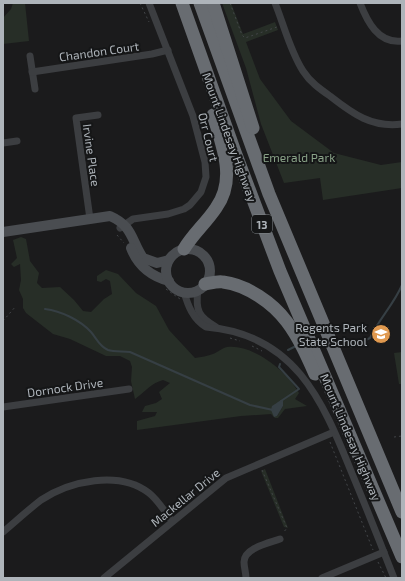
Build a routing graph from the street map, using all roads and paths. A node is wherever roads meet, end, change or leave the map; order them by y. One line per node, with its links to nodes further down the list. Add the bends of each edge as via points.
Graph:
1 (149, 3): 11 (street, Orr Court)
2 (182, 3): 9 (highway, Mount Lindesay Highway / 13)
3 (200, 3): 19 (highway, Mount Lindesay Highway / 13)
4 (213, 3): 19 (highway, via 245,100 267,176)
5 (230, 3): 8 (path, via 242,35 246,38)
6 (275, 3): 8 (street)
7 (360, 3): 10 (street, via 378,34 388,40)
8 (283, 24): 16 (street, via 295,56 313,83 365,120 379,124)
9 (194, 36): 23 (highway, via 195,57 225,155 227,174 219,204); 33 (highway, Mount Lindesay Highway / 13, via 261,222)
10 (402, 41)
11 (168, 50): 13 (street, Chandon Court); 21 (street, Orr Court, via 193,116 203,152 206,170 204,184 196,199 184,209 140,218)
12 (30, 56): 13 (street)
13 (32, 72): 14 (street)
14 (35, 89)
15 (98, 114): 20 (street, Irvine Place, via 76,118)
16 (402, 124)
17 (17, 141): 18 (street)
18 (3, 143)
19 (269, 194): 38 (highway, Mount Lindesay Highway / 13)
20 (95, 218): 21 (street); 22 (street)
21 (122, 226): 24 (street, via 143,258 157,263); 25 (street, via 139,265)
22 (3, 232)
23 (184, 249): 24 (street); 26 (street, via 196,250 209,262 210,274)
24 (169, 260): 25 (street)
25 (169, 281): 27 (street)
26 (202, 287): 27 (street); 30 (street, via 196,304 200,315); 33 (highway, via 219,282 231,284 257,295 272,306 293,330 327,398)
27 (184, 292): 30 (street, via 196,320 206,327)
28 (16, 306): 29 (path)
29 (3, 321)
30 (217, 328): 34 (street, via 260,342 290,362 312,388)
31 (129, 389): 32 (street, Dornock Drive)
32 (3, 407)
33 (339, 409): 43 (highway, Mount Lindesay Highway / 13)
34 (334, 432): 37 (street, Mackellar Drive); 42 (street)
35 (402, 436): 36 (path)
36 (394, 437)
37 (259, 463): 39 (street, Mackellar Drive, via 226,478); 41 (path, via 287,528)
38 (402, 512)
39 (172, 521): 40 (street, via 150,493 135,484 121,480 104,480 77,485 41,500); 44 (street, Mackellar Drive)
40 (3, 532)
41 (280, 539): 45 (street, via 246,555)
42 (384, 552): 46 (street); 47 (street)
43 (402, 557)
44 (104, 578)
45 (246, 578)
46 (322, 578)
47 (394, 578)

